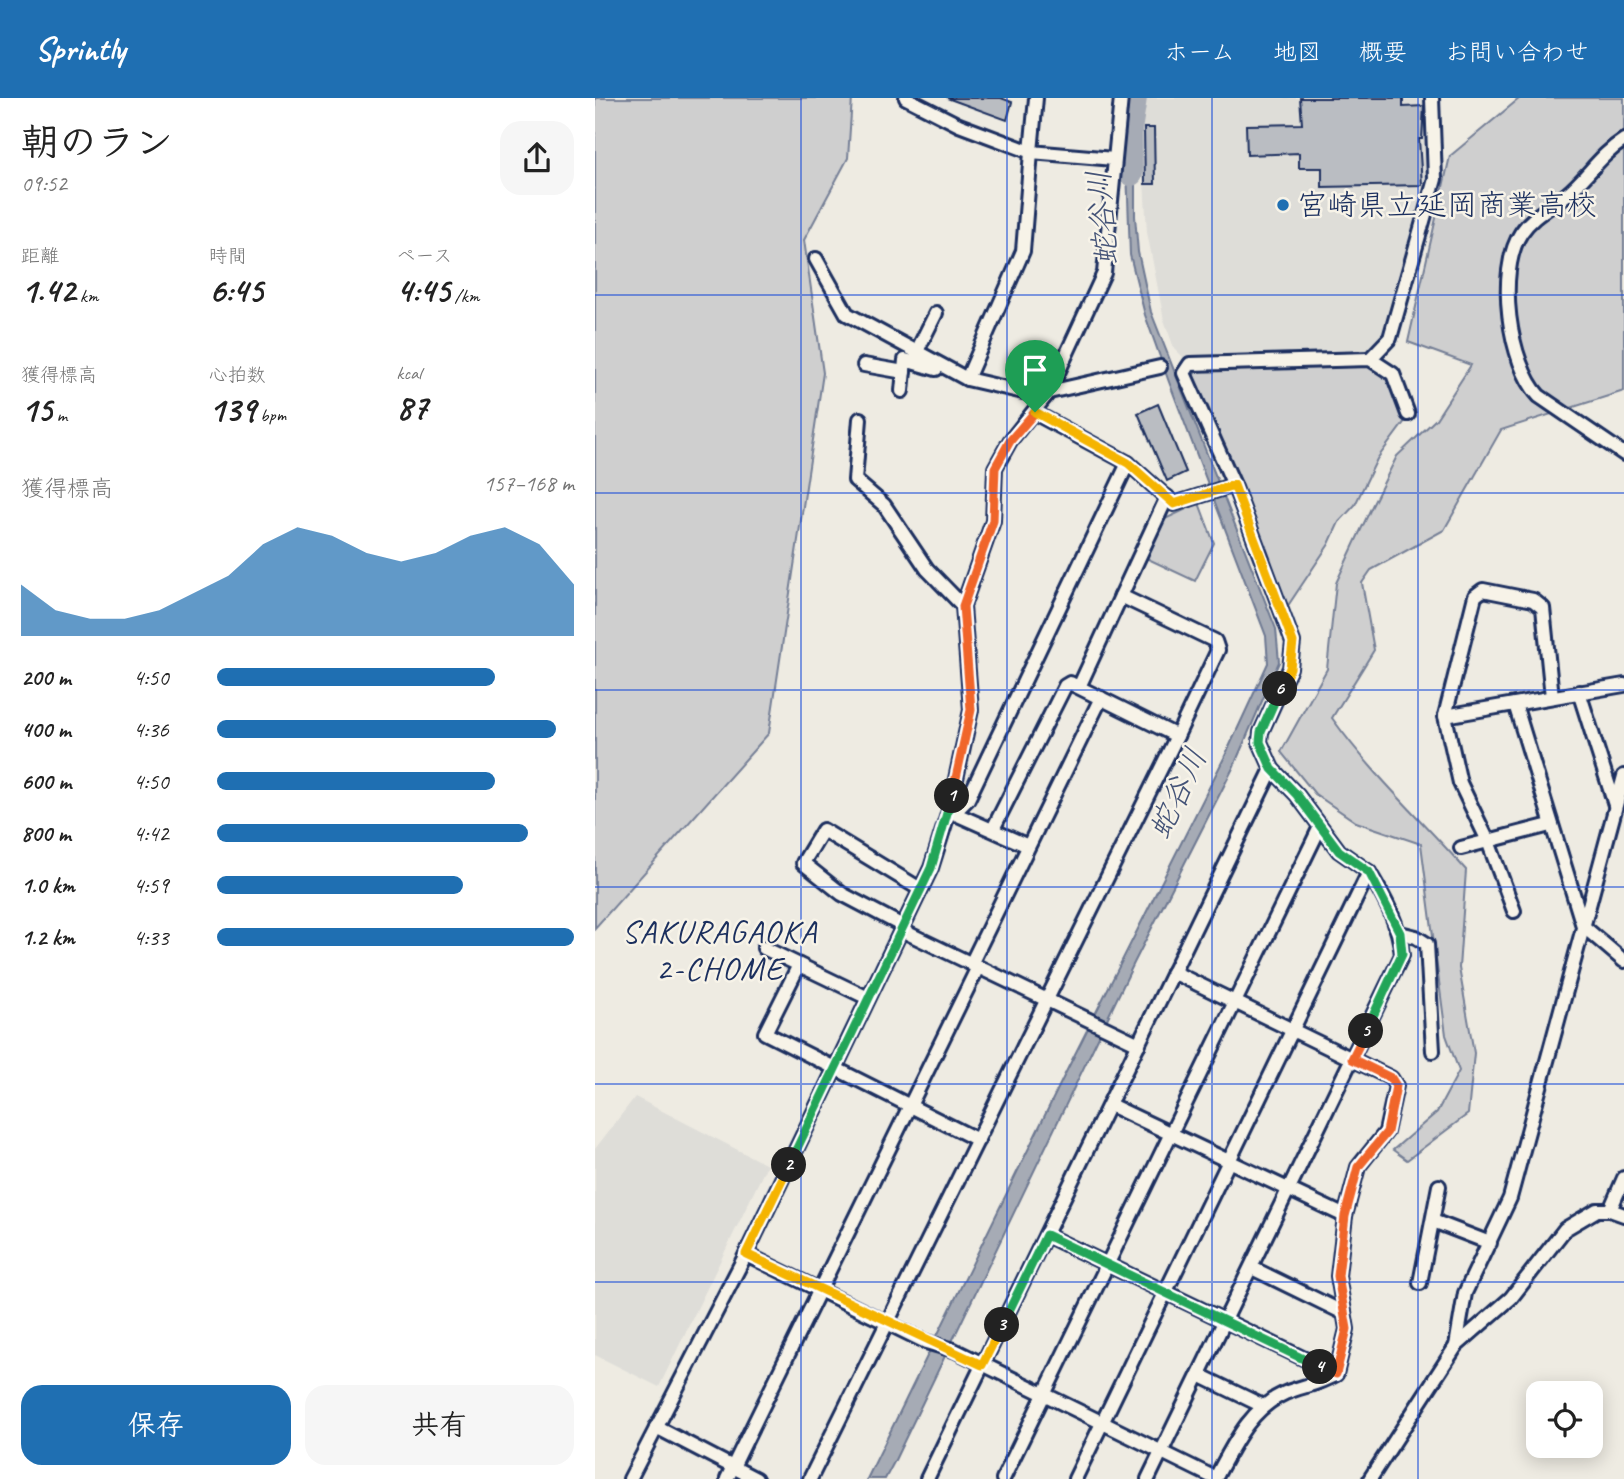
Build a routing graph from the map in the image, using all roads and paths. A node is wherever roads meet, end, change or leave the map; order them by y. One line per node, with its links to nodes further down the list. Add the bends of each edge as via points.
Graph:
1 (906, 98): 6 (street, via 958,125)
2 (1036, 98): 6 (street)
3 (1121, 98): 7 (street)
4 (1432, 98): 11 (street, via 1435,178 1390,338)
5 (1624, 140): 21 (street, via 1609,149 1567,195 1535,216 1520,235 1509,275 1507,305 1528,385)
6 (1031, 152): 7 (street); 15 (street, via 1023,251)
7 (1114, 159): 17 (street, via 1104,273)
8 (816, 259): 10 (street, via 847,314)
9 (936, 313): 10 (street)
10 (916, 353): 15 (street)
11 (1370, 359): 19 (street, via 1393,374); 23 (street, via 1190,364 1184,373)
12 (864, 365): 14 (street)
13 (1160, 367): 17 (street)
14 (904, 372): 15 (street, via 905,360); 16 (street)
15 (963, 377): 17 (street)
16 (902, 391)
17 (1047, 395): 18 (street)
18 (1035, 412): 22 (street); 26 (street, via 995,468 993,521)
19 (1408, 414)
20 (860, 419): 26 (street, via 855,480 884,505 927,569)
21 (1624, 454)
22 (1128, 463): 24 (street); 38 (street, via 968,799)
23 (1231, 485): 24 (street, via 1174,504); 35 (street, via 1293,642 1290,668 1261,732 1260,742)
24 (1167, 498): 25 (street)
25 (1121, 596): 28 (street); 34 (street, via 1215,641 1218,650)
26 (963, 606): 38 (street, via 971,710)
27 (1624, 685): 29 (street)
28 (1079, 687): 31 (street); 41 (street, via 1065,686)
29 (1579, 692): 30 (street); 37 (street)
30 (1552, 697): 32 (street); 33 (street, via 1543,608 1534,600 1483,590 1475,596)
31 (1101, 698): 34 (street); 43 (street)
32 (1515, 705): 33 (street); 39 (street)
33 (1445, 716): 42 (street, via 1460,783)
34 (1177, 736): 57 (street)
35 (1272, 769): 40 (street); 55 (street)
36 (1624, 776): 37 (street)
37 (1616, 806): 48 (street)
38 (949, 811): 41 (street); 46 (street)
39 (1550, 825): 42 (street); 48 (street)
40 (1320, 827): 45 (street, via 1339,851); 58 (street)
41 (993, 829): 43 (street)
42 (1488, 841): 44 (street); 47 (street)
43 (1028, 846): 54 (street)
44 (1461, 848)
45 (1369, 872): 50 (street); 59 (street)
46 (920, 889): 49 (street); 49 (street, via 823,830 803,863 842,894)
47 (1514, 911)
48 (1583, 926): 52 (street); 77 (street, via 1510,1198)
49 (902, 928): 54 (street); 56 (street)
50 (1400, 933): 61 (street, via 1427,944); 62 (street, via 1402,954)
51 (764, 948): 53 (street)
52 (1624, 961)
53 (799, 965): 56 (street); 63 (street, via 765,1033)
54 (974, 966): 57 (street); 65 (street)
55 (1173, 972): 58 (street); 60 (street)
56 (868, 998): 63 (street)
57 (1047, 1000): 60 (street); 67 (street)
58 (1235, 1002): 59 (street); 66 (street)
59 (1294, 1030): 62 (street); 68 (street)
60 (1139, 1044): 64 (street)
61 (1433, 1051)
62 (1352, 1059): 71 (street); 74 (street, via 1391,1078 1396,1086 1387,1132 1358,1167)
63 (835, 1068): 65 (street); 78 (street)
64 (1110, 1105): 66 (street); 76 (street)
65 (909, 1107): 67 (street); 82 (street)
66 (1170, 1133): 68 (street); 79 (street)
67 (978, 1140): 86 (street)
68 (1230, 1161): 71 (street); 83 (street)
69 (1624, 1178): 72 (street)
70 (1439, 1186): 75 (street)
71 (1289, 1190): 74 (street); 80 (street)
72 (1611, 1210): 73 (street); 87 (street, via 1597,1210 1565,1229 1511,1298)
73 (1624, 1215)
74 (1345, 1216): 84 (street, via 1338,1276)
75 (1433, 1221): 77 (street); 81 (street)
76 (1046, 1235): 79 (street); 88 (street)
77 (1490, 1243): 87 (street, via 1465,1293)
78 (746, 1254): 82 (street); 94 (street)
79 (1107, 1264): 83 (street); 91 (street)
80 (1252, 1268): 84 (street); 85 (street)
81 (1420, 1283)
82 (818, 1290): 86 (street); 96 (street)
83 (1165, 1293): 85 (street); 93 (street)
84 (1344, 1312): 89 (street, via 1347,1329)
85 (1223, 1322): 89 (street); 90 (street)
86 (889, 1323): 88 (street); 99 (street)
87 (1456, 1346): 105 (street)
88 (982, 1365): 91 (street); 100 (street)
89 (1336, 1374): 92 (street)
90 (1199, 1375): 92 (street); 95 (street)
91 (1043, 1395): 93 (street); 101 (street)
92 (1263, 1406): 104 (street, via 1241,1431)
93 (1101, 1424): 95 (street); 102 (street)
94 (656, 1427): 96 (street); 97 (street)
95 (1161, 1452): 103 (street); 104 (street)
96 (730, 1473): 98 (street)
97 (630, 1479)
98 (756, 1479)
99 (810, 1479)
100 (927, 1479)
101 (1003, 1479)
102 (1075, 1479)
103 (1148, 1479)
104 (1215, 1479)
105 (1370, 1479)

